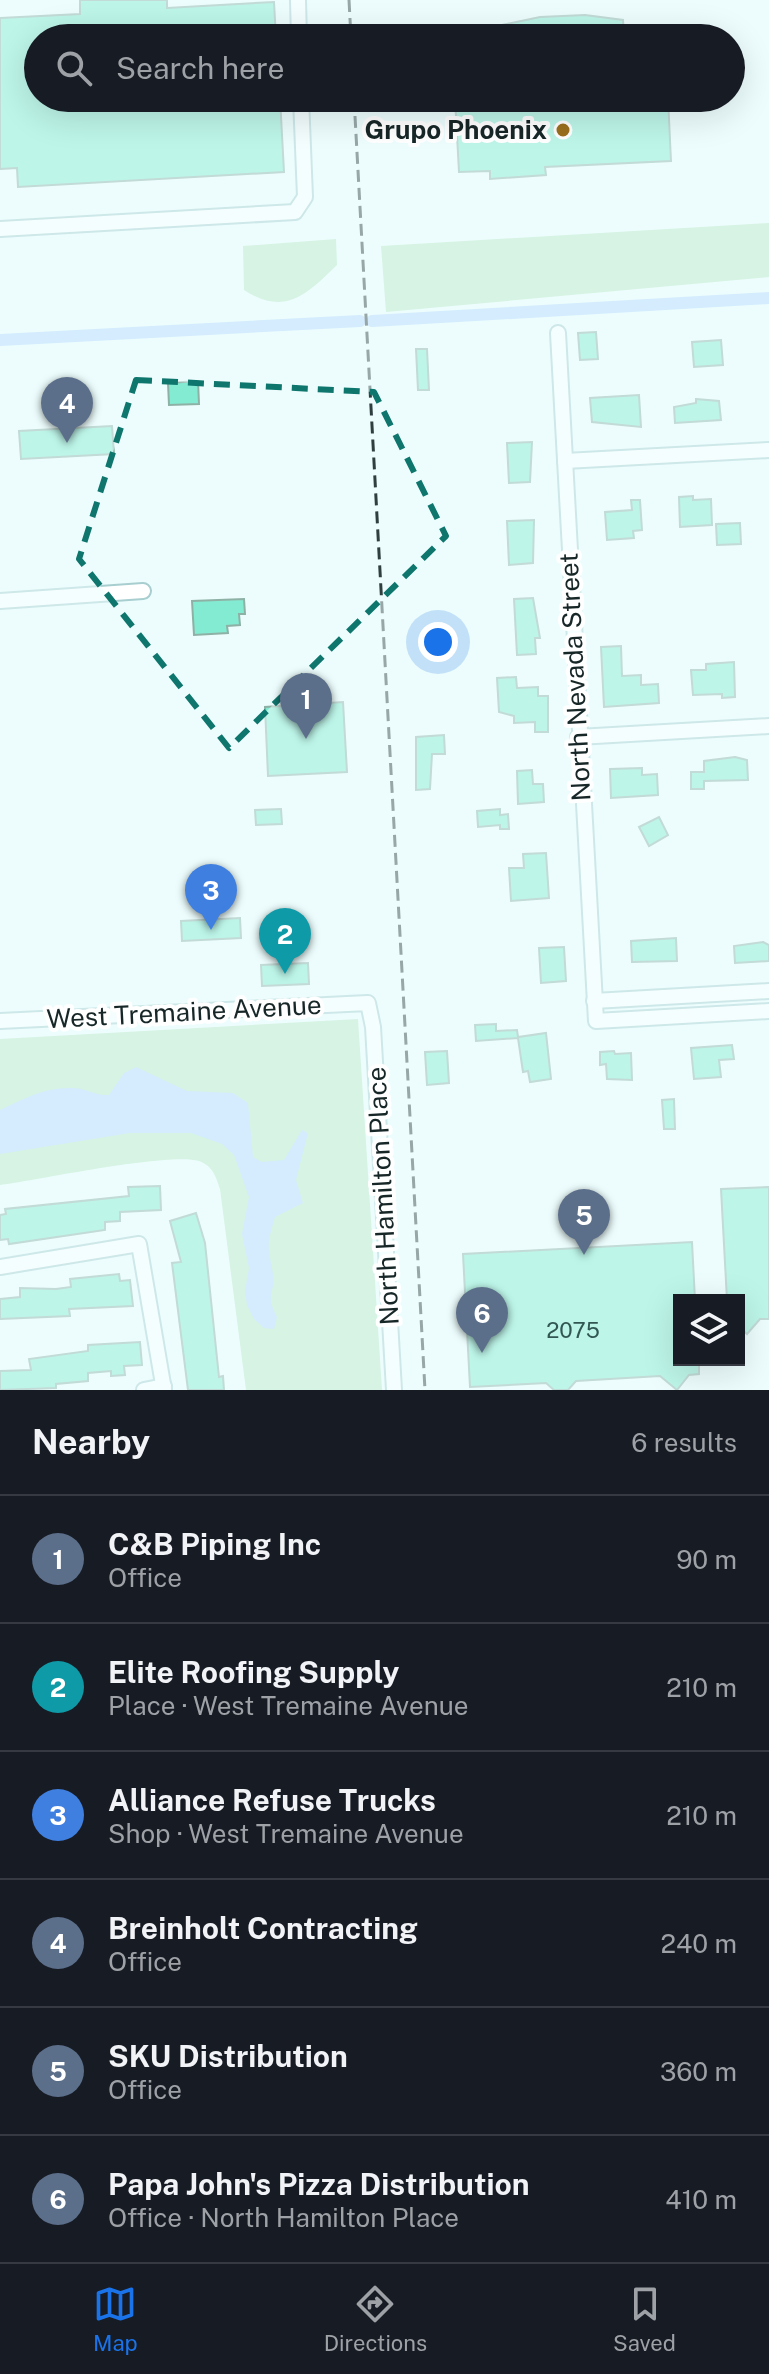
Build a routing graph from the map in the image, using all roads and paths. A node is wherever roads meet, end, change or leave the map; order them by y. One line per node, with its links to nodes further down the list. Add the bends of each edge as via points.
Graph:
1 (298, 0): 2 (street)
2 (299, 24)
3 (302, 112): 4 (street, via 305,197 295,212)
4 (0, 229)
5 (558, 333): 7 (street, North Nevada Street)
6 (769, 450): 7 (street)
7 (565, 461): 11 (street, North Nevada Street)
8 (143, 591): 9 (street)
9 (0, 601)
10 (769, 726): 11 (street)
11 (578, 737): 13 (street, North Nevada Street)
12 (769, 991): 13 (street)
13 (594, 1001): 15 (street, North Nevada Street, via 596,1021)
14 (368, 1003): 16 (street, West Tremaine Avenue); 20 (street, North Hamilton Place)
15 (769, 1011)
16 (0, 1021)
17 (0, 1267): 18 (street, via 139,1244)
18 (164, 1388): 19 (street)
19 (144, 1390)
20 (394, 1390)

